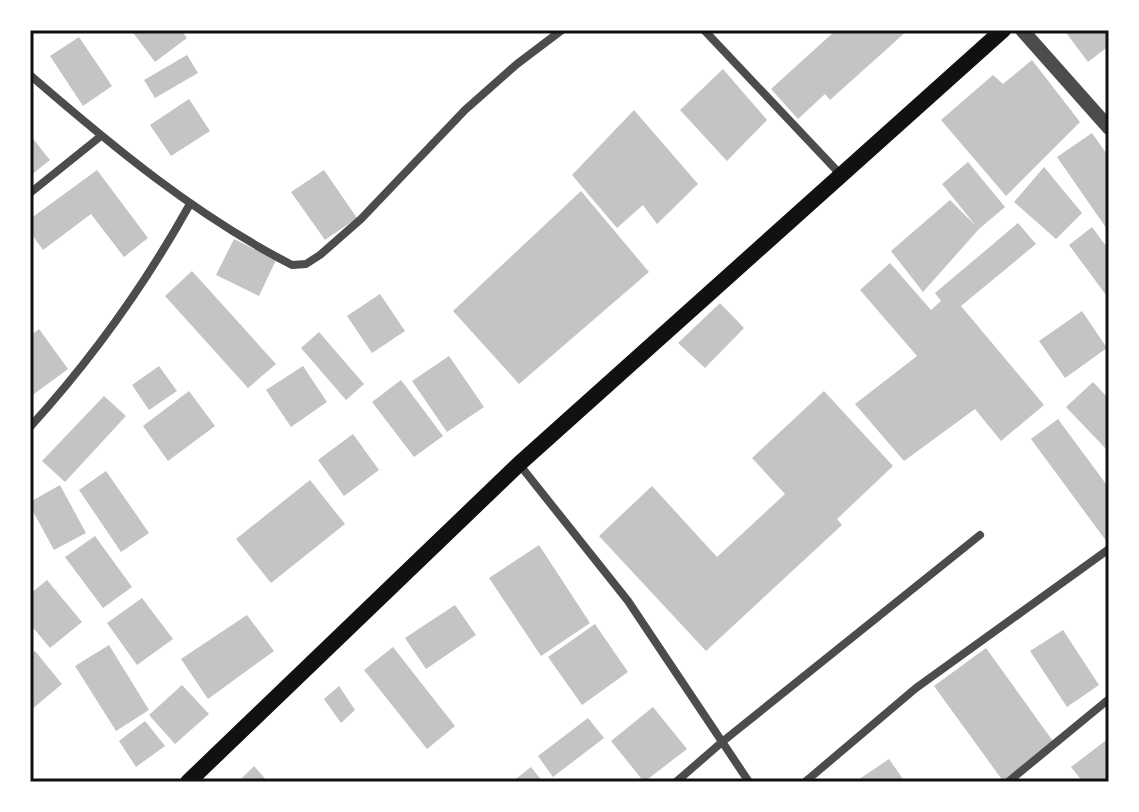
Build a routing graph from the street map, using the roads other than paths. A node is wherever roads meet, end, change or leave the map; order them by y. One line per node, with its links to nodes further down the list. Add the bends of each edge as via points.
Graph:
1 (562, 30): 10 (street, via 465,110 361,219 306,264 292,265)
2 (704, 30): 8 (street)
3 (1003, 30): 8 (main road)
4 (1022, 30): 6 (street)
5 (30, 75): 7 (street)
6 (1109, 128)
7 (101, 136): 9 (street); 10 (street)
8 (842, 175): 12 (main road)
9 (30, 193)
10 (190, 204): 11 (street, via 148,273)
11 (30, 427)
12 (519, 464): 16 (street, via 628,601); 17 (main road)
13 (980, 535): 16 (street)
14 (1109, 549): 20 (street, via 916,688)
15 (1109, 699): 21 (street)
16 (722, 742): 18 (street); 19 (street)
17 (188, 782)
18 (676, 782)
19 (749, 782)
20 (805, 782)
21 (1008, 782)

